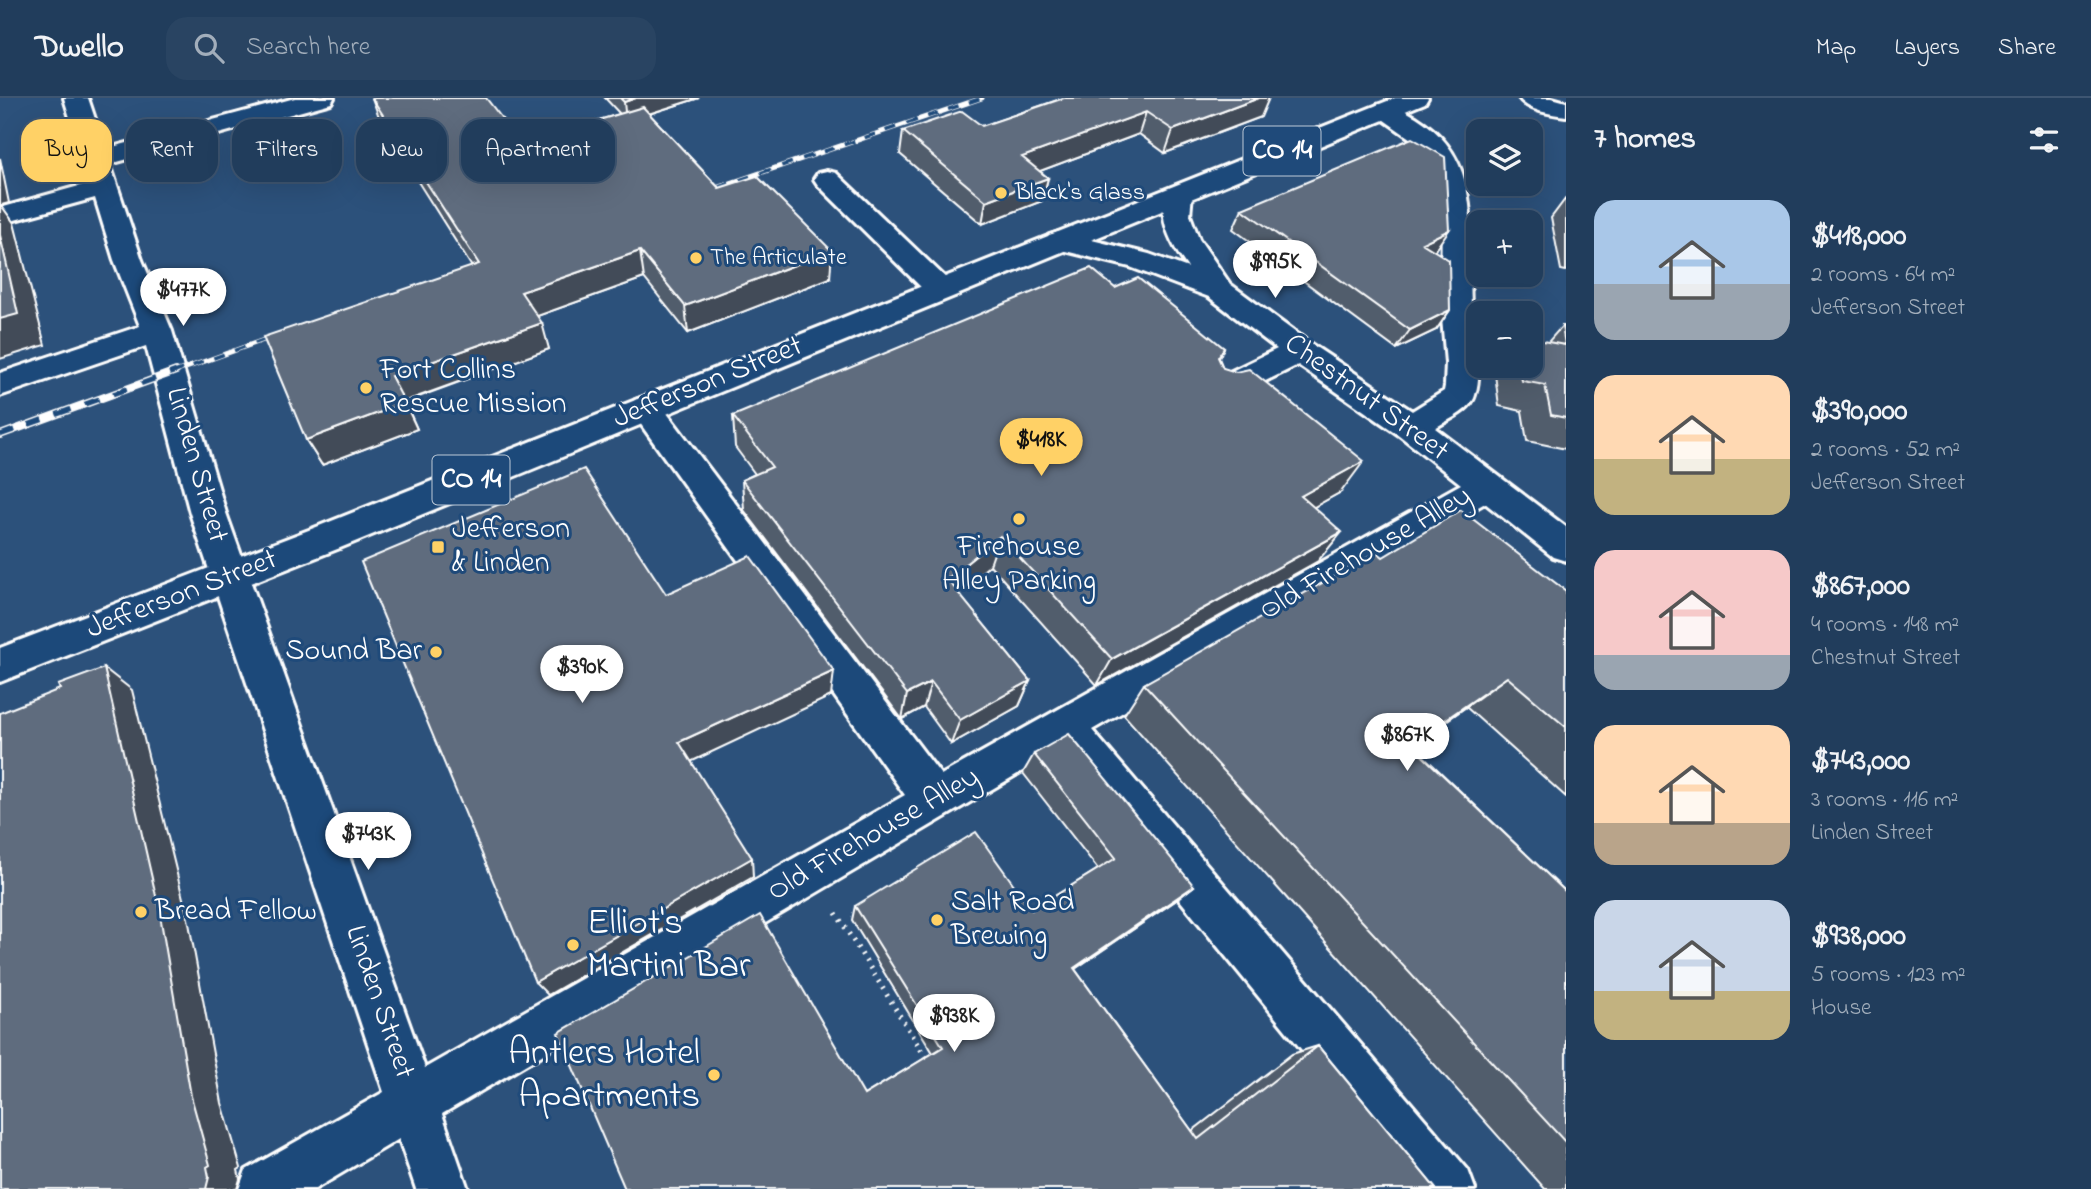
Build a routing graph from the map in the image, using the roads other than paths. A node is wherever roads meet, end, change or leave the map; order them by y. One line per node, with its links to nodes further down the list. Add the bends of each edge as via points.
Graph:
1 (76, 98): 7 (main road, Linden Street)
2 (321, 98): 8 (main road)
3 (1416, 98): 6 (main road, Jefferson Street / CO 14)
4 (1531, 98): 5 (main road)
5 (1566, 109)
6 (1386, 110): 12 (main road, Jefferson Street / CO 14); 22 (main road, via 1429,138 1451,174 1463,379 1459,397)
7 (83, 119)
8 (112, 170)
9 (827, 179): 15 (main road)
10 (82, 182): 13 (main road)
11 (104, 182): 17 (main road, Linden Street)
12 (1179, 194): 14 (main road, Jefferson Street / CO 14); 16 (main road, Chestnut Street, via 1177,215 1185,239)
13 (0, 216)
14 (1059, 241): 15 (main road, Jefferson Street / CO 14); 16 (main road, via 1139,260)
15 (940, 289): 21 (main road, Jefferson Street / CO 14)
16 (1220, 291): 18 (main road, Chestnut Street)
17 (157, 331): 19 (main road); 25 (main road, Linden Street)
18 (1300, 351): 20 (main road); 22 (main road, Chestnut Street)
19 (0, 385)
20 (1220, 390)
21 (646, 408): 25 (main road, Jefferson Street / CO 14); 28 (main road)
22 (1411, 427): 23 (main road, Chestnut Street)
23 (1486, 486): 24 (main road, Chestnut Street); 27 (main road, Old Firehouse Alley)
24 (1566, 547)
25 (229, 577): 26 (main road, Jefferson Street / CO 14); 29 (main road, Linden Street)
26 (0, 665)
27 (1063, 726): 28 (main road, Old Firehouse Alley); 32 (main road)
28 (934, 800): 29 (main road, Old Firehouse Alley)
29 (414, 1102): 30 (main road, Old Firehouse Alley); 31 (main road, Linden Street)
30 (265, 1189)
31 (442, 1189)
32 (1449, 1189)

